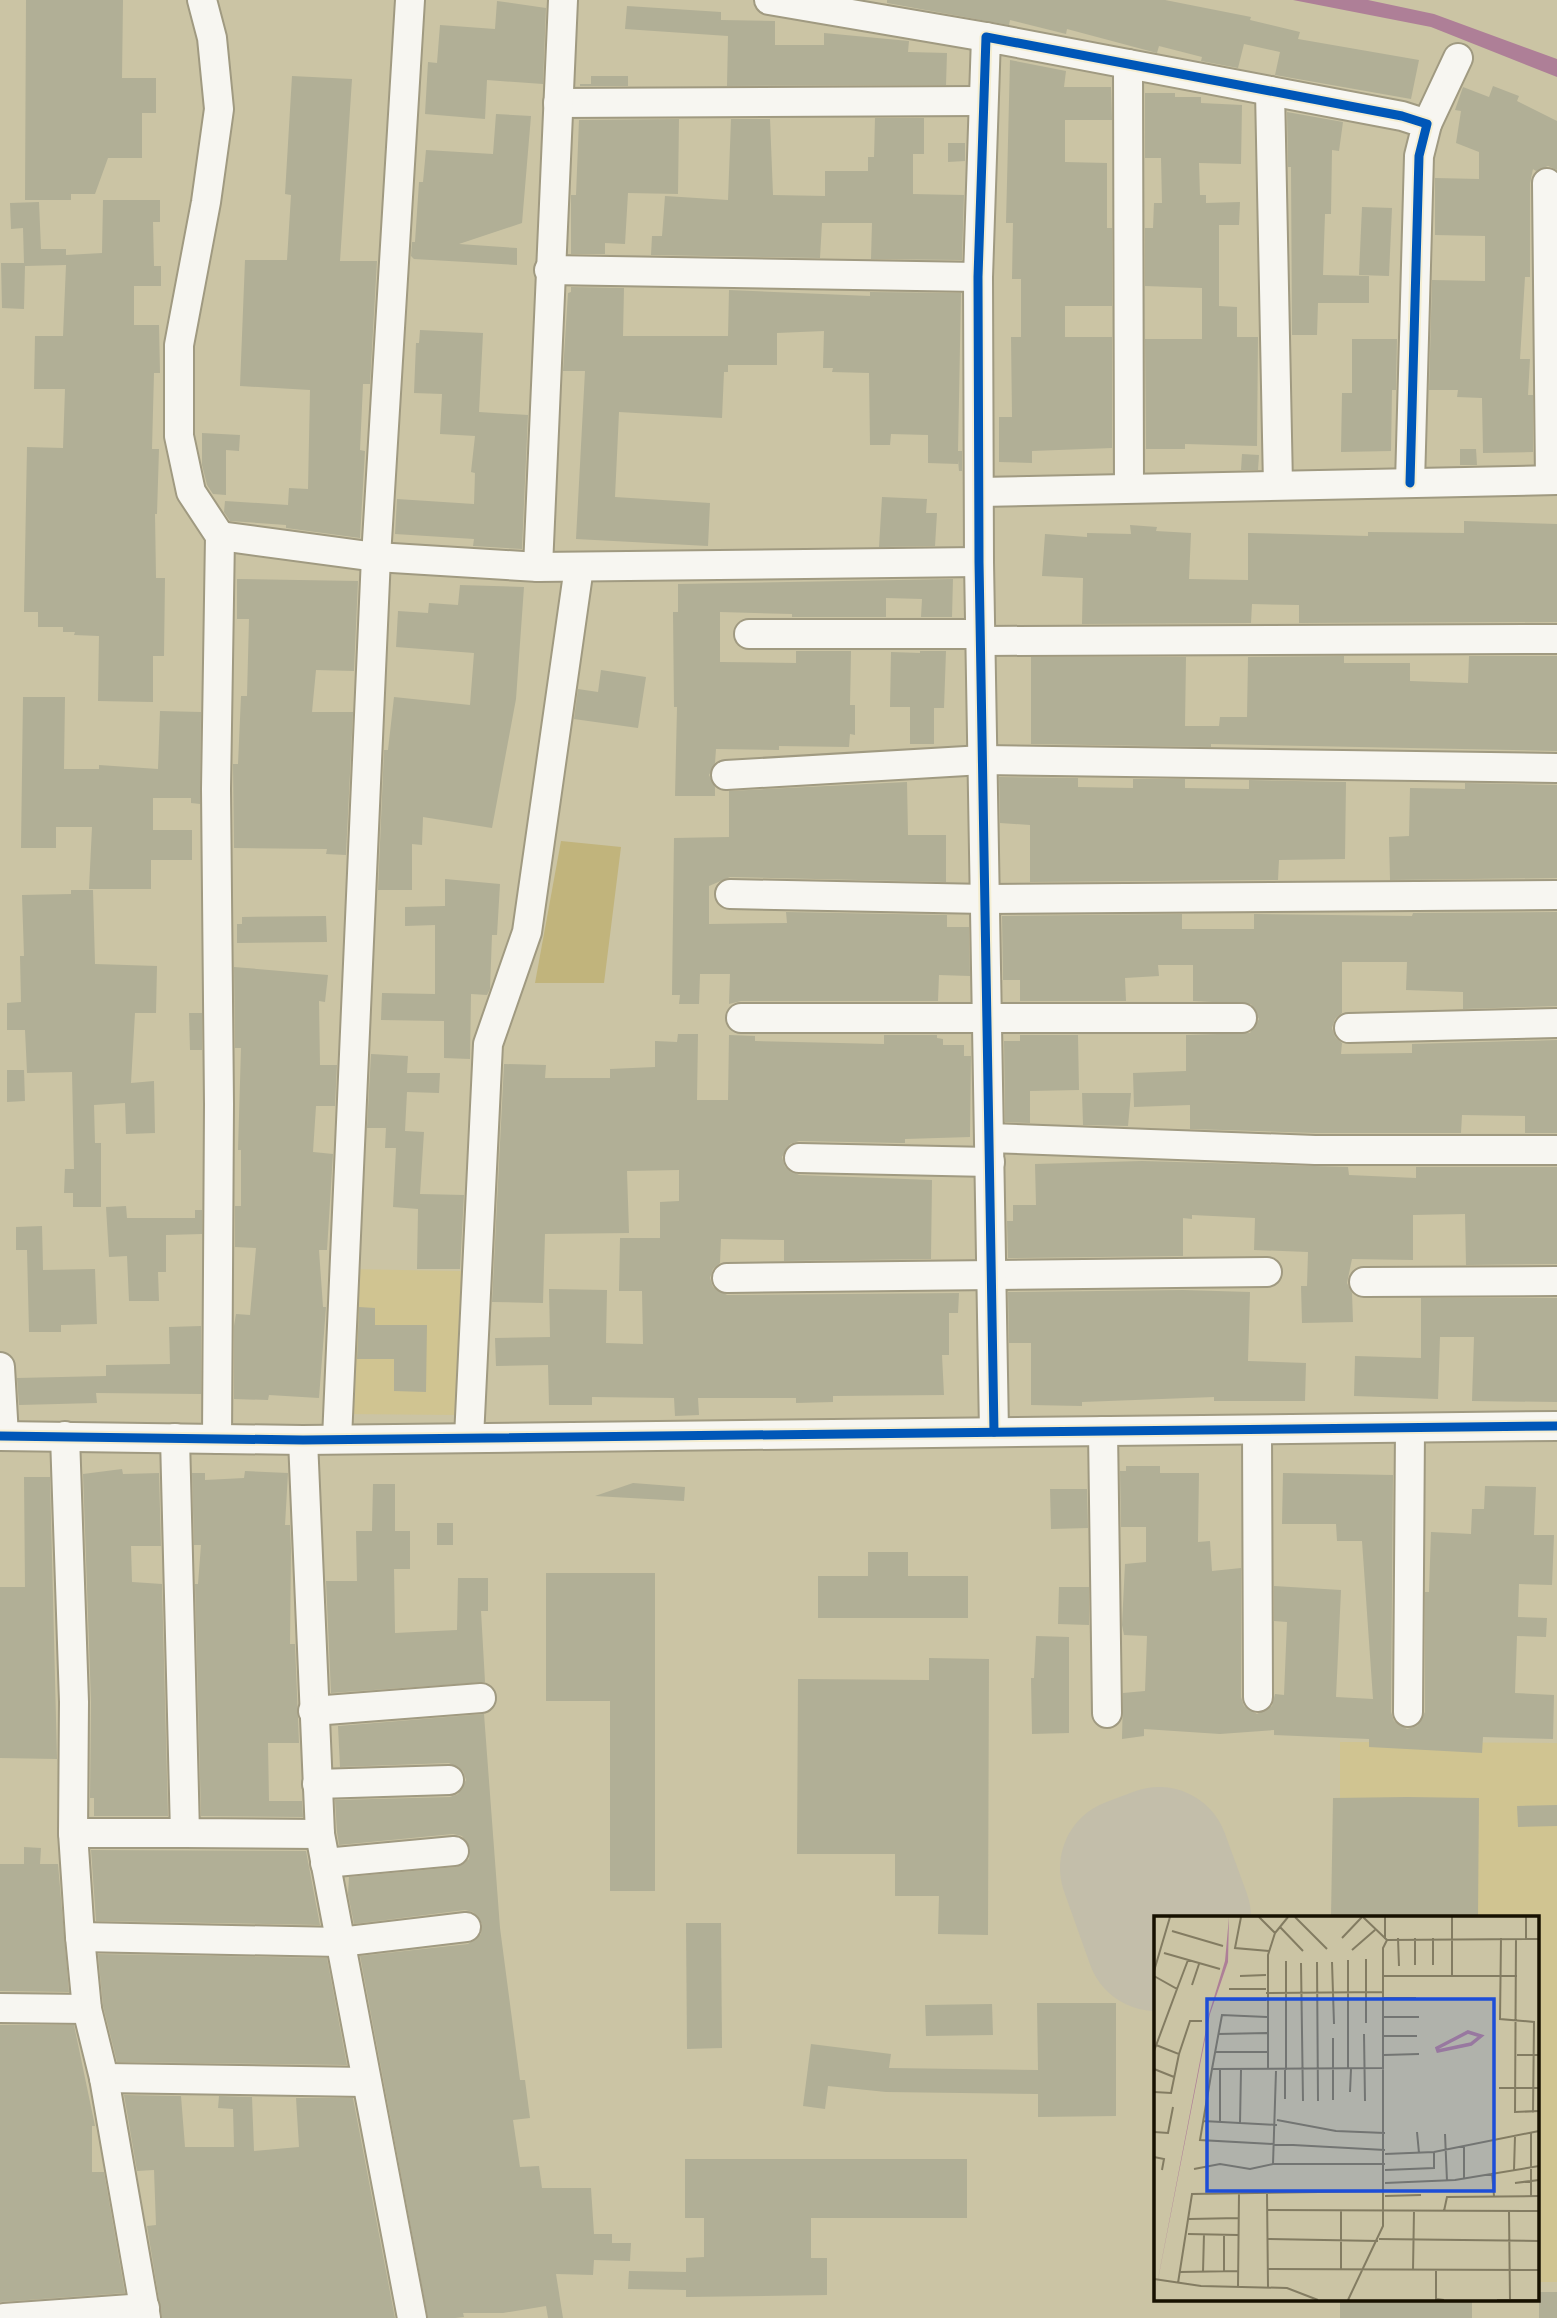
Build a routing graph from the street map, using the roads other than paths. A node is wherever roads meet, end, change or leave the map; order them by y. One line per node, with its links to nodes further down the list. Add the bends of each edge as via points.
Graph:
1 (202, 0): 20 (street, via 212,38 219,108 179,345 179,436 191,492)
2 (410, 0): 21 (street)
3 (563, 0): 10 (street)
4 (769, 0): 5 (street)
5 (986, 37): 7 (street); 9 (street)
6 (1458, 58): 11 (street)
7 (1128, 64): 8 (street); 18 (street)
8 (1270, 91): 11 (street); 17 (street)
9 (982, 101): 10 (street); 14 (street)
10 (558, 103): 13 (street)
11 (1427, 124): 16 (street, via 1419,156)
12 (1547, 183): 15 (street)
13 (549, 270): 14 (street); 23 (street)
14 (978, 276): 19 (street)
15 (1554, 480): 16 (street)
16 (1410, 483): 17 (street)
17 (1278, 485): 18 (street)
18 (1129, 488): 19 (street)
19 (980, 492): 22 (street)
20 (220, 536): 21 (street); 57 (street)
21 (376, 557): 23 (street); 58 (street)
22 (979, 562): 24 (street); 26 (street)
23 (538, 567): 24 (street)
24 (579, 567): 56 (street, via 527,932 488,1044)
25 (749, 634): 26 (street)
26 (982, 637): 27 (street); 28 (street)
27 (1557, 639)
28 (983, 760): 29 (street); 30 (street); 33 (street)
29 (1557, 768)
30 (726, 775)
31 (730, 894): 33 (street)
32 (1557, 895): 33 (street)
33 (986, 899): 34 (street)
34 (988, 1016): 35 (street); 36 (street); 39 (street)
35 (741, 1018)
36 (1242, 1018)
37 (1557, 1023): 38 (street)
38 (1349, 1028)
39 (990, 1150): 40 (street); 41 (street); 43 (street)
40 (1557, 1150)
41 (799, 1158)
42 (1267, 1272): 43 (street)
43 (992, 1273): 44 (street); 52 (street)
44 (727, 1278)
45 (1557, 1281): 46 (street)
46 (1364, 1283)
47 (0, 1367): 53 (street)
48 (1557, 1426): 49 (street)
49 (1410, 1428): 50 (street); 63 (street)
50 (1257, 1430): 51 (street); 60 (street)
51 (1103, 1431): 52 (street); 64 (street)
52 (994, 1432): 56 (street)
53 (2, 1436): 54 (street)
54 (65, 1436): 55 (street); 67 (street, via 75,1702)
55 (175, 1438): 57 (street); 68 (street)
56 (469, 1438): 58 (street)
57 (217, 1439): 59 (street)
58 (337, 1439): 59 (street)
59 (303, 1440): 62 (street)
60 (1258, 1697)
61 (481, 1698): 62 (street)
62 (313, 1712): 66 (street)
63 (1408, 1712)
64 (1107, 1713)
65 (449, 1780): 66 (street)
66 (317, 1784): 69 (street)
67 (73, 1833): 68 (street); 73 (street)
68 (185, 1833): 69 (street)
69 (320, 1834): 71 (street)
70 (454, 1851): 71 (street)
71 (325, 1863): 74 (street)
72 (466, 1927): 74 (street)
73 (80, 1937): 74 (street); 76 (street)
74 (340, 1942): 78 (street)
75 (0, 2008): 76 (street)
76 (87, 2008): 77 (street)
77 (104, 2078): 78 (street); 79 (street)
78 (365, 2082): 81 (street)
79 (146, 2313): 80 (street)
80 (4, 2318)
81 (412, 2318)

